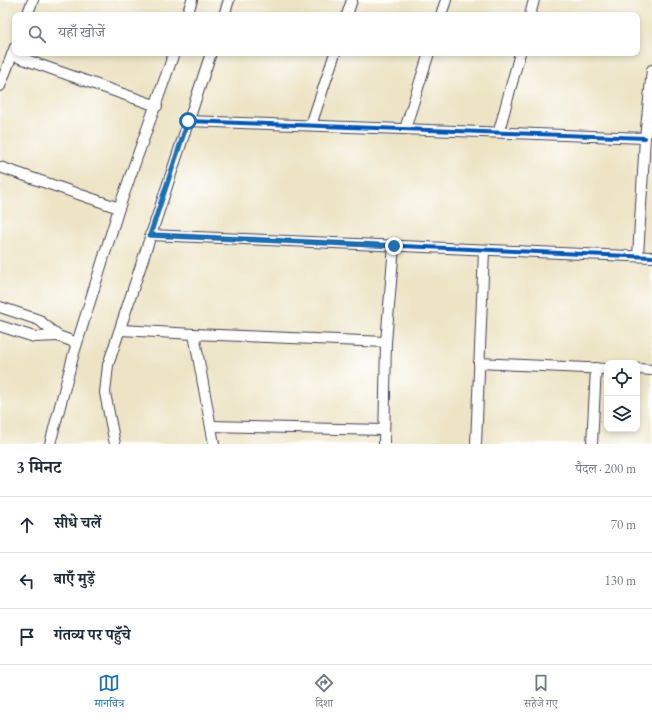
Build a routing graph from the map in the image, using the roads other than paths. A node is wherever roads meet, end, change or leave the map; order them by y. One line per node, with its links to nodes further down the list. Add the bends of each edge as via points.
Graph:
1 (33, 0): 7 (street)
2 (192, 0): 8 (street)
3 (229, 0): 9 (street)
4 (352, 0): 10 (street)
5 (446, 0): 11 (street)
6 (534, 0): 12 (street)
7 (28, 12)
8 (188, 12)
9 (225, 12)
10 (348, 12)
11 (443, 12)
12 (531, 12)
13 (12, 54): 21 (street)
14 (26, 56): 22 (street)
15 (173, 56): 22 (street)
16 (210, 56): 23 (street)
17 (333, 56): 24 (street)
18 (428, 56): 25 (street)
19 (519, 56): 26 (street)
20 (652, 70): 27 (street)
21 (0, 86)
22 (157, 106): 29 (street)
23 (188, 121): 24 (street); 30 (street)
24 (311, 125): 25 (street)
25 (405, 129): 26 (street)
26 (499, 132): 27 (street)
27 (645, 138): 33 (street)
28 (0, 167): 29 (street)
29 (120, 208): 41 (street)
30 (150, 235): 31 (street); 37 (street)
31 (394, 246): 32 (street); 40 (street)
32 (484, 251): 33 (street); 42 (street)
33 (638, 256): 34 (street)
34 (652, 257)
35 (0, 307): 39 (street, via 38,320)
36 (0, 326): 39 (street, via 34,337)
37 (121, 330): 38 (street); 50 (street, via 105,380 105,393)
38 (194, 334): 40 (street); 47 (street)
39 (58, 336): 41 (street)
40 (386, 342): 48 (street)
41 (77, 343): 49 (street)
42 (479, 363): 43 (street); 53 (street)
43 (596, 368): 44 (street); 54 (street)
44 (604, 369)
45 (640, 369): 46 (street)
46 (652, 370)
47 (211, 426): 48 (street); 51 (street)
48 (384, 430): 52 (street)
49 (50, 444)
50 (115, 444)
51 (214, 444)
52 (384, 444)
53 (476, 444)
54 (592, 444)

